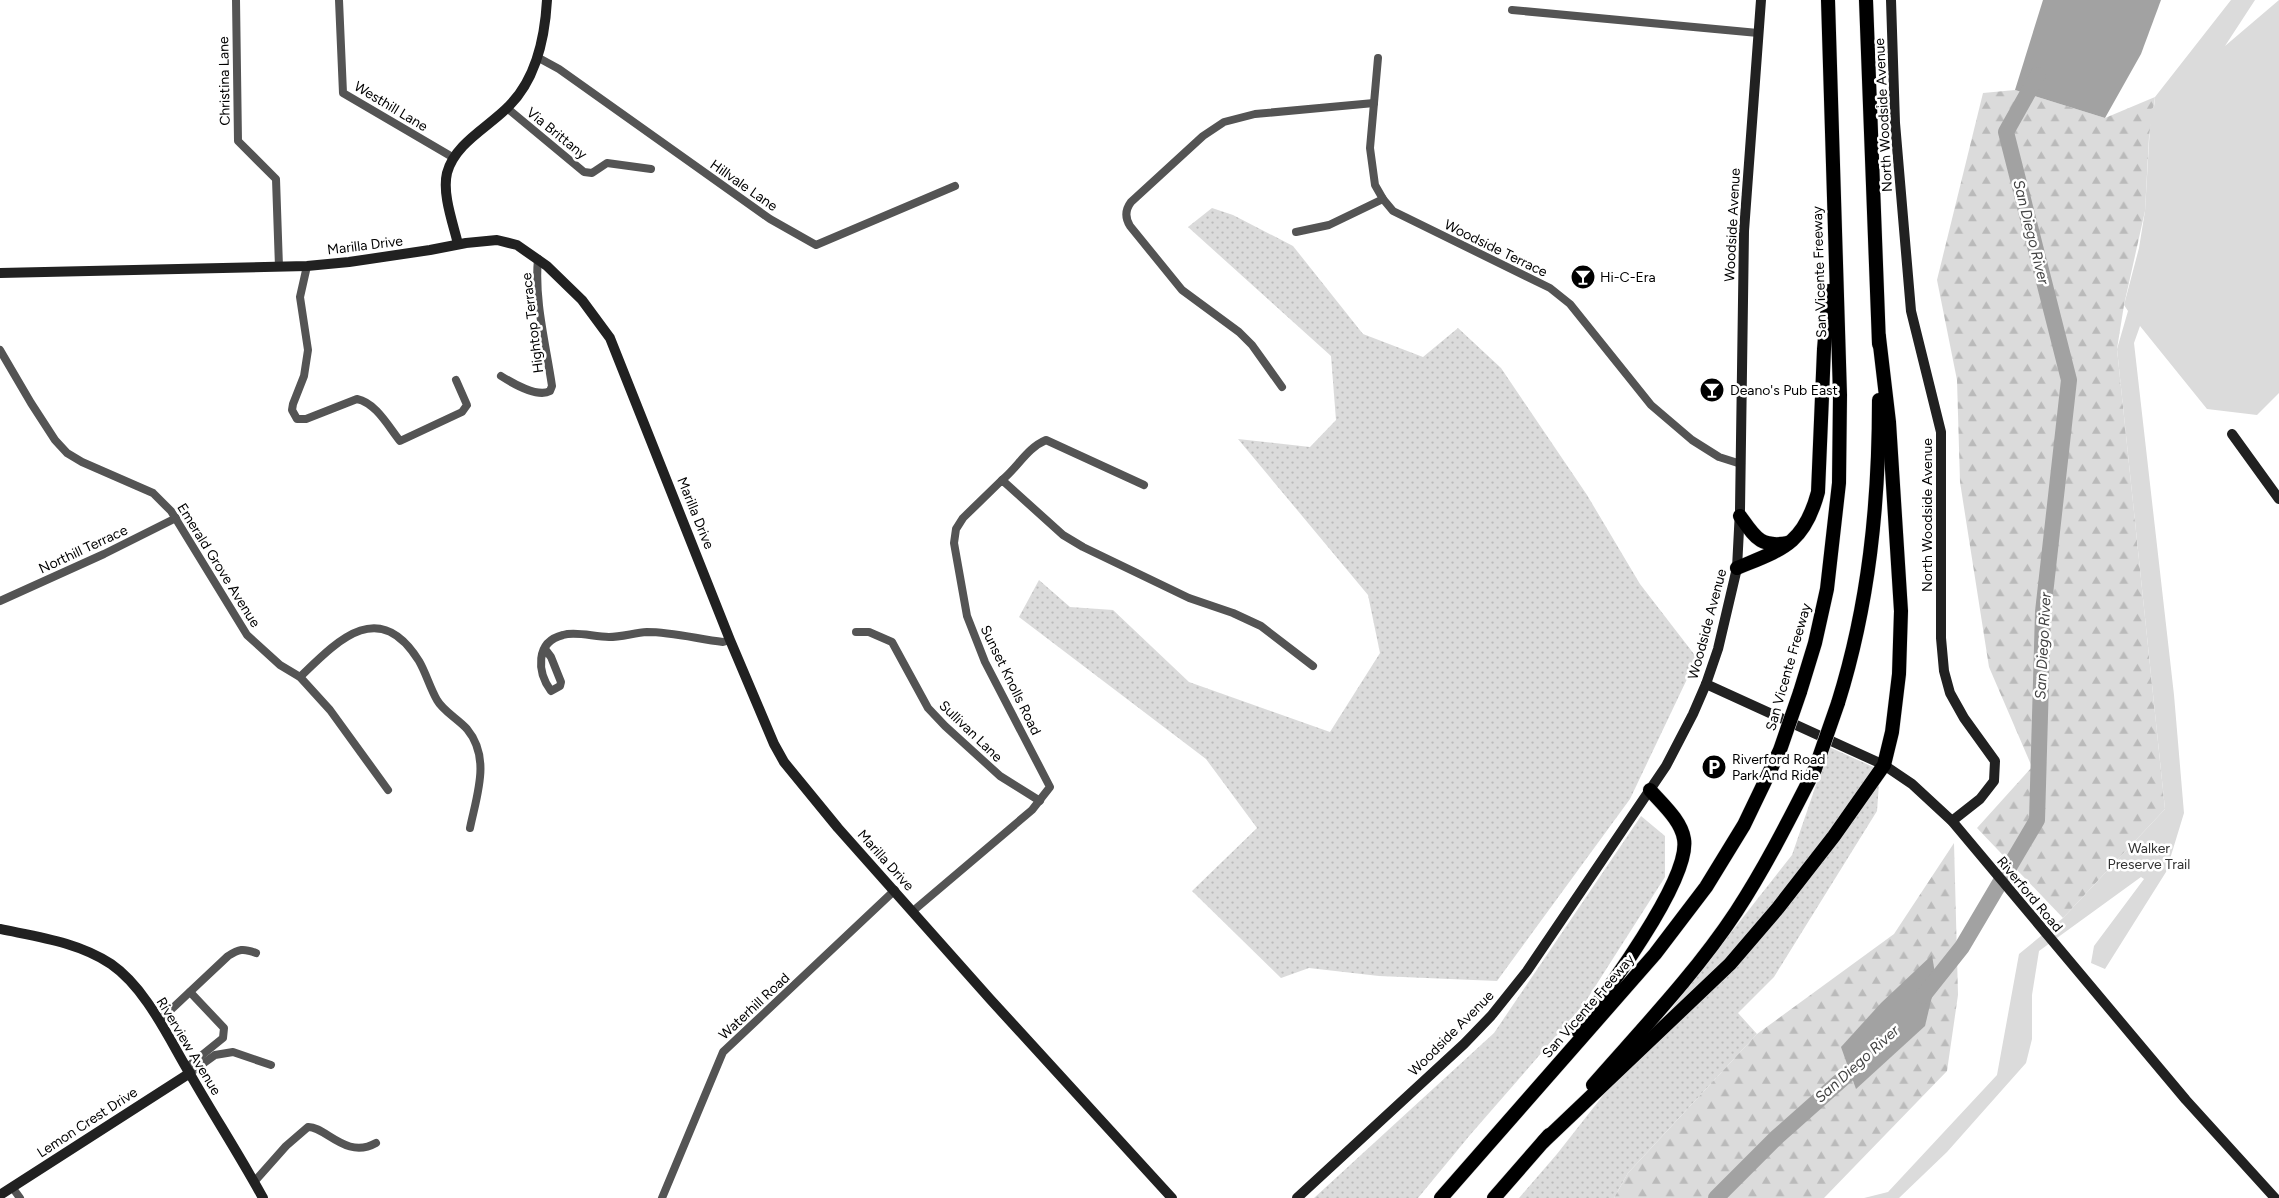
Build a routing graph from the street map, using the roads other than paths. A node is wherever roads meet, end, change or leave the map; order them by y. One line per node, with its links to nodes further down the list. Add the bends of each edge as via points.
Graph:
1 (236, 0): 22 (street, Christina Lane, via 238,141 276,179)
2 (339, 0): 14 (street, Westhill Lane, via 343,93)
3 (547, 0): 10 (street)
4 (1761, 0): 9 (street, Woodside Avenue)
5 (1828, 0): 18 (highway, San Vicente Freeway)
6 (1866, 0): 25 (highway)
7 (1891, 0): 50 (street, North Woodside Avenue, via 1895,122 1912,311 1941,432 1941,638 1944,671 1950,693 1964,718 1995,762 1994,781 1980,799)
8 (1512, 10): 9 (street)
9 (1758, 33): 31 (street, Woodside Avenue, via 1744,231)
10 (537, 57): 13 (street, via 526,84); 16 (street, Hillvale Lane, via 770,219 816,245)
11 (1378, 58): 12 (street, Woodside Terrace)
12 (1374, 103): 17 (street, Woodside Terrace, via 1370,148 1375,185); 29 (street, via 1255,114 1224,122 1202,136 1126,210 1130,226 1182,290 1239,332)
13 (507, 108): 14 (street); 15 (street, Via Brittany, via 584,172 592,173 607,164)
14 (454, 158): 20 (street, via 446,190)
15 (650, 169)
16 (954, 186)
17 (1383, 199): 19 (street, via 1329,225); 31 (street, Woodside Terrace, via 1393,211 1551,289 1576,310 1652,405 1692,440 1720,457)
18 (1834, 228): 37 (highway, via 1824,348 1818,492 1802,532); 62 (highway, San Vicente Freeway, bridge, via 1840,395 1839,483 1827,589 1815,643 1780,750 1744,825 1706,887 1655,954)
19 (1296, 232)
20 (458, 244): 21 (street, Marilla Drive, via 488,240 510,242); 23 (street, Marilla Drive, via 387,257)
21 (538, 259): 27 (street, Hightop Terrace, via 542,320 552,386 550,391 542,393 515,385); 41 (street, Marilla Drive, via 582,300 610,338)
22 (279, 266): 23 (street, Marilla Drive); 24 (street, Marilla Drive)
23 (307, 266): 28 (street, via 300,297 308,350 304,376 292,410 297,419 306,419 357,399 373,408 400,440 465,409 467,405)
24 (0, 273)
25 (1879, 337): 46 (highway, via 1889,422 1901,611 1899,674 1892,732); 60 (highway, bridge, via 1879,445 1873,543 1853,655 1814,769 1777,845 1724,928 1696,966)
26 (0, 350): 36 (street, Emerald Grove Avenue, via 55,440 67,452 153,494)
27 (501, 376)
28 (456, 380)
29 (1282, 387)
30 (2232, 434): 34 (street)
31 (1741, 464): 35 (street, Woodside Avenue)
32 (1002, 480): 33 (street, via 1034,445 1046,440); 43 (street, via 1063,535 1083,547 1189,598 1260,626); 49 (street, Sunset Knolls Road, via 963,518 956,530 954,543 967,616 985,662 1050,787)
33 (1144, 485)
34 (2279, 498)
35 (1740, 516): 37 (highway, via 1759,541 1773,546); 38 (street, Woodside Avenue)
36 (176, 518): 39 (street, Northill Terrace); 44 (street, Emerald Grove Avenue, via 247,635 280,665)
37 (1791, 543): 38 (highway)
38 (1737, 568): 45 (street, Woodside Avenue, via 1718,649)
39 (0, 601)
40 (856, 632): 49 (street, Sullivan Lane, via 869,632 892,642 928,708 944,726 1000,776)
41 (730, 640): 42 (street, via 723,642 646,632 608,637 564,634 553,639); 52 (street, Marilla Drive, via 784,762)
42 (545, 649): 42 (street, via 552,657 561,682 551,691 542,675 540,658)
43 (1312, 666)
44 (300, 678): 47 (street, Emerald Grove Avenue, via 330,710); 51 (street, via 330,648 360,630 380,628 397,636 419,661 437,701 467,729 478,750 482,775)
45 (1706, 684): 46 (street, Riverford Road); 48 (street, Woodside Avenue, via 1666,766)
46 (1884, 765): 50 (street, Riverford Road, via 1912,784); 60 (highway, via 1834,836 1730,964)
47 (388, 790)
48 (1650, 790): 62 (highway, via 1679,824 1684,840 1684,854 1676,876 1625,966); 70 (street, Woodside Avenue, via 1527,971 1491,1016)
49 (1040, 801): 53 (street)
50 (1952, 821): 73 (street, Riverford Road, via 2186,1100)
51 (470, 828)
52 (895, 890): 53 (street, Marilla Drive); 68 (street, Waterhill Road, via 723,1052)
53 (913, 911): 69 (street, Marilla Drive)
54 (0, 929): 57 (street, Riverview Avenue, via 65,943 112,965)
55 (256, 953): 56 (street, via 239,949)
56 (190, 992): 57 (street); 59 (street, via 224,1028 224,1033)
57 (160, 1020): 59 (street, Riverview Avenue)
58 (271, 1065): 59 (street, via 233,1052 216,1055)
59 (188, 1070): 63 (street, Riverview Avenue); 64 (street, Lemon Crest Drive)
60 (1543, 1142): 72 (highway)
61 (376, 1143): 63 (street, via 368,1148 341,1144 315,1128 308,1128 286,1146)
62 (1469, 1166): 71 (highway, San Vicente Freeway)
63 (254, 1182): 66 (street, Riverview Avenue)
64 (12, 1187): 65 (street, Lemon Crest Drive); 67 (street)
65 (0, 1195)
66 (262, 1197)
67 (20, 1198)
68 (662, 1198)
69 (1172, 1198)
70 (1297, 1198)
71 (1441, 1198)
72 (1494, 1198)
73 (2276, 1198)

